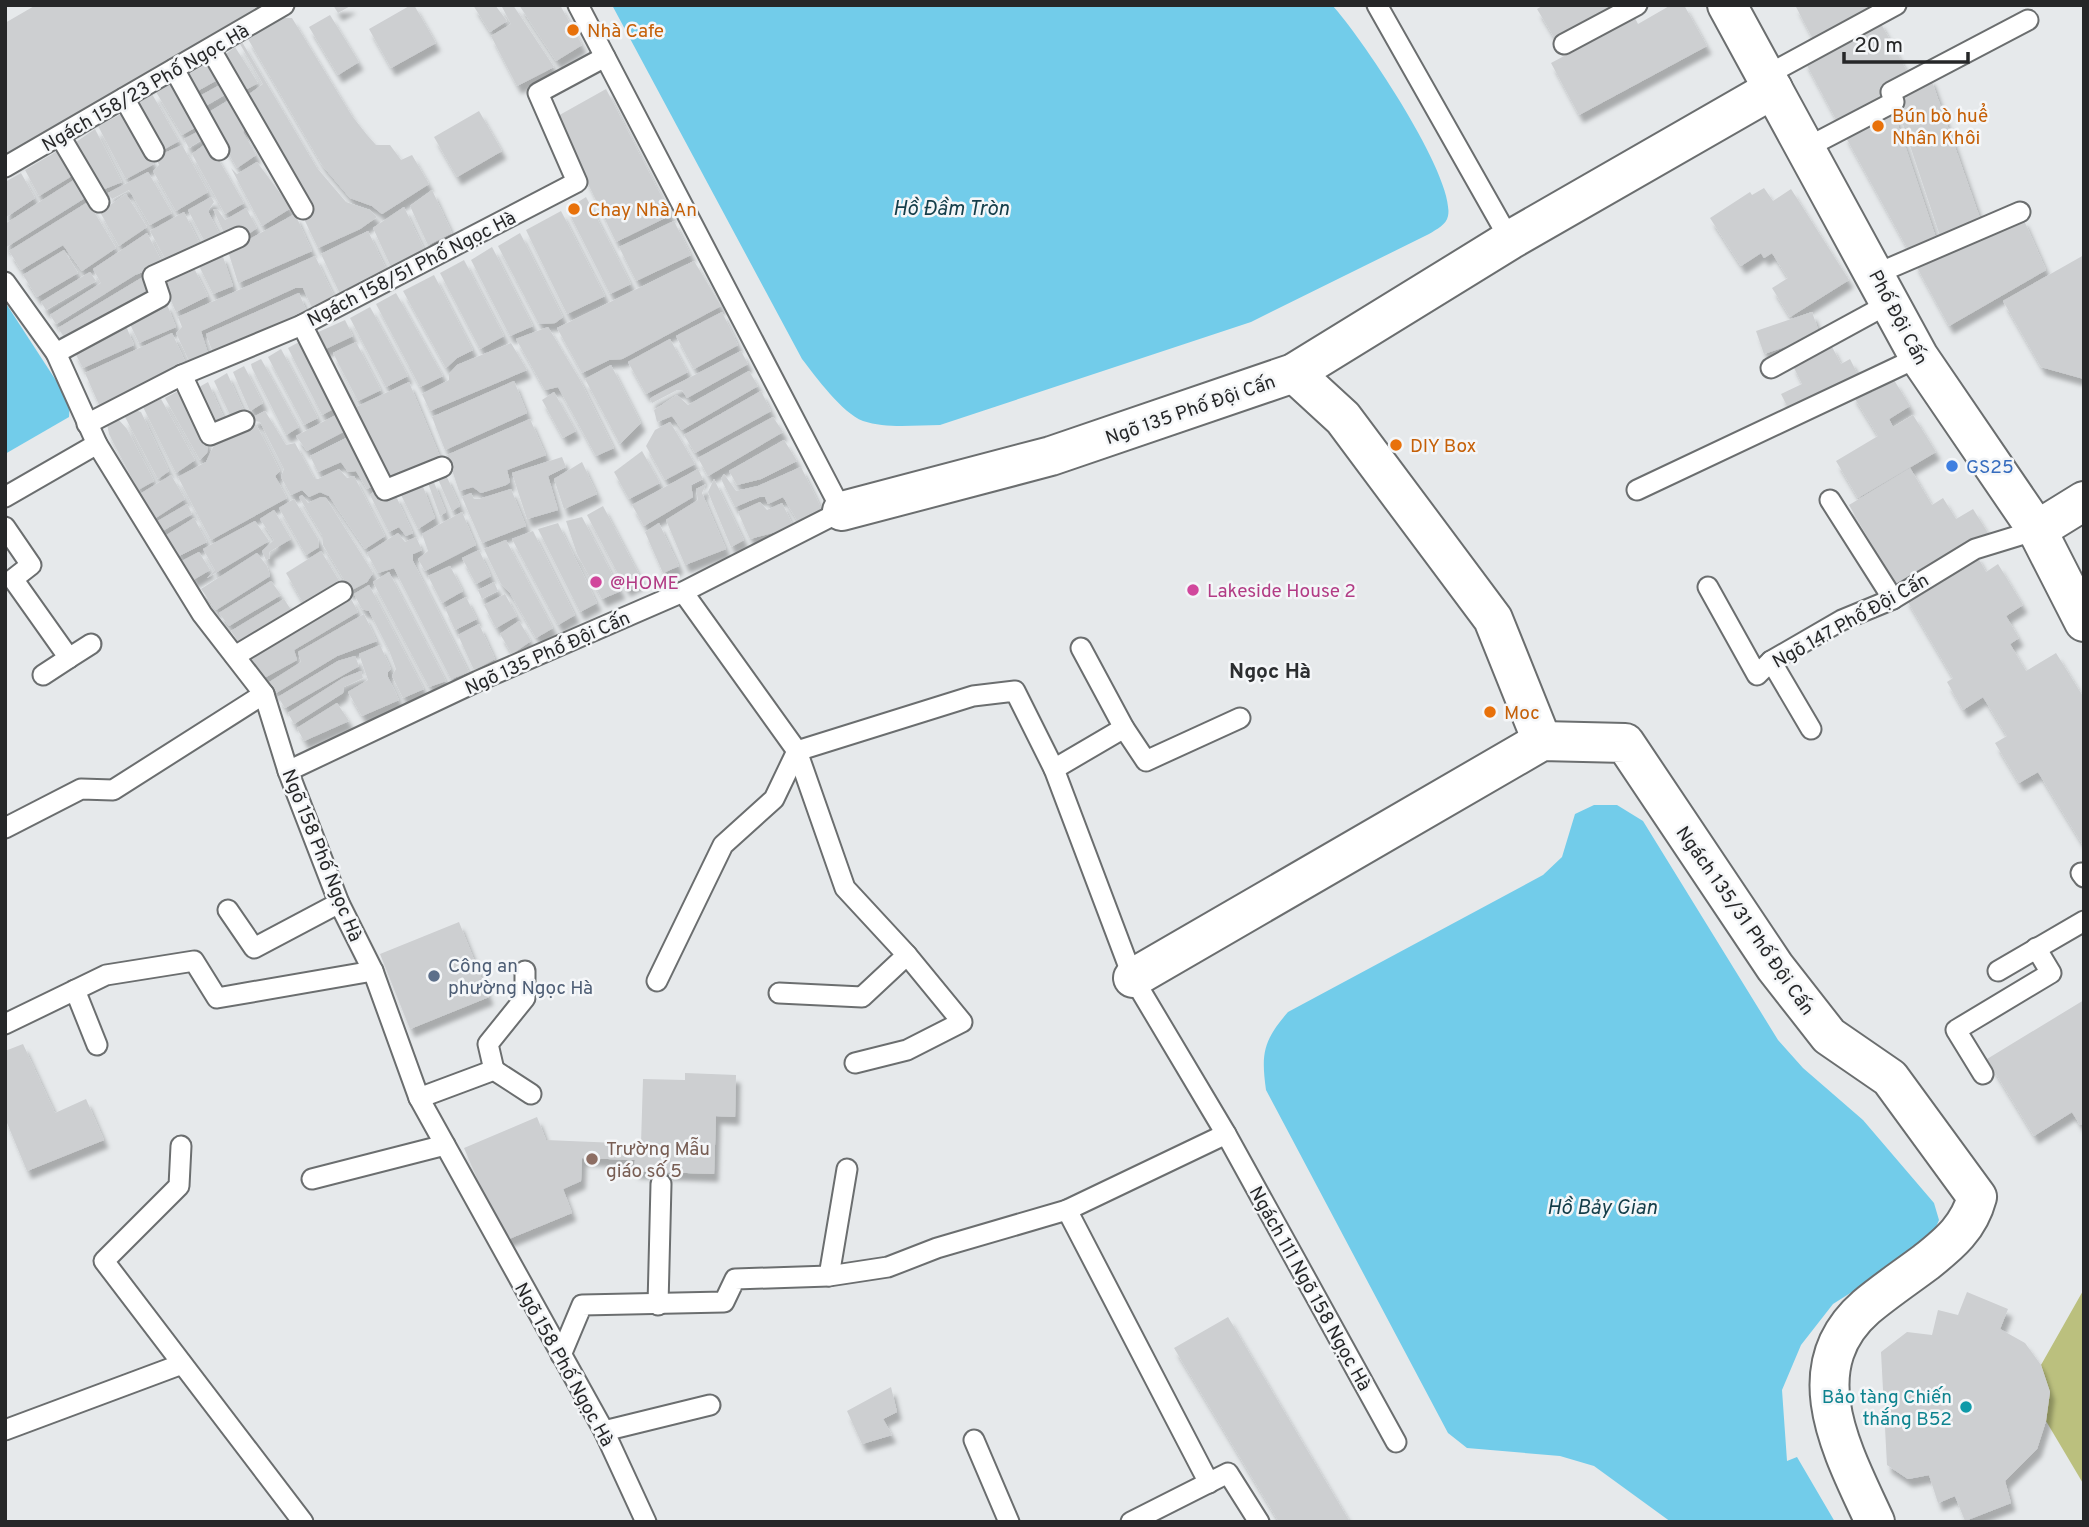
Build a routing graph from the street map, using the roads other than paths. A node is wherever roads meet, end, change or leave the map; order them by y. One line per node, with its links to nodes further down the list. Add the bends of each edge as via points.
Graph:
1 (284, 5): 9 (lane, Ngách 158/23 Phố Ngọc Hà)
2 (578, 5): 10 (lane)
3 (1377, 5): 23 (lane)
4 (1637, 5): 8 (lane)
5 (1727, 5): 12 (street, Phố Đội Cấn)
6 (1896, 5): 12 (lane)
7 (2028, 20): 15 (lane, via 1891,92 1894,102)
8 (1564, 44)
9 (211, 50): 11 (lane, Ngách 158/23 Phố Ngọc Hà); 20 (lane)
10 (605, 57): 26 (lane, Ngách 158/51 Phố Ngọc Hà, via 538,93 577,182); 40 (lane)
11 (174, 69): 13 (lane, Ngách 158/23 Phố Ngọc Hà); 16 (lane)
12 (1770, 82): 15 (street, Phố Đội Cấn); 23 (street, Ngõ 135 Phố Đội Cấn)
13 (124, 98): 14 (lane, Ngách 158/23 Phố Ngọc Hà); 17 (lane)
14 (60, 136): 18 (lane, Ngách 158/23 Phố Ngọc Hà); 19 (lane)
15 (1806, 148): 25 (street, Phố Đội Cấn)
16 (219, 149)
17 (154, 151)
18 (5, 167)
19 (99, 202)
20 (303, 209)
21 (2020, 212): 25 (lane)
22 (239, 237): 27 (lane, via 153,276 160,297)
23 (1510, 240): 30 (street, Ngõ 135 Phố Đội Cấn)
24 (5, 282): 27 (lane, Ngõ 158 Phố Ngọc Hà)
25 (1883, 289): 28 (street, Phố Đội Cấn); 29 (lane)
26 (302, 325): 31 (lane, Ngách 158/51 Phố Ngọc Hà); 35 (lane, via 385,490)
27 (57, 354): 33 (lane, Ngõ 158 Phố Ngọc Hà)
28 (1919, 357): 36 (lane); 42 (street, Phố Đội Cấn)
29 (1772, 368)
30 (1294, 373): 40 (street, Ngõ 135 Phố Đội Cấn, via 1051,456); 58 (street, via 1343,418 1493,619)
31 (182, 375): 32 (lane, via 210,435); 33 (lane, Ngách 158/51 Phố Ngọc Hà)
32 (244, 421)
33 (87, 424): 34 (lane, Ngõ 158 Phố Ngọc Hà)
34 (97, 444): 37 (lane); 50 (lane, Ngõ 158 Phố Ngọc Hà, via 202,614)
35 (442, 467)
36 (1637, 490)
37 (5, 497)
38 (1830, 500): 46 (lane)
39 (2084, 501): 42 (street)
40 (842, 511): 45 (lane, Ngõ 135 Phố Đội Cấn)
41 (5, 527): 51 (lane, via 31,565 13,579)
42 (2037, 530): 46 (lane, Ngõ 147 Phố Đội Cấn, via 1975,549); 47 (street, Phố Đội Cấn)
43 (1708, 587): 52 (lane, Ngõ 147 Phố Đội Cấn, via 1757,675)
44 (342, 592): 50 (lane)
45 (683, 592): 59 (lane); 61 (lane, Ngõ 135 Phố Đội Cấn, via 478,681)
46 (1893, 599): 52 (lane, Ngõ 147 Phố Đội Cấn)
47 (2084, 622)
48 (91, 644): 51 (lane)
49 (1081, 648): 56 (lane)
50 (235, 656): 54 (lane, Ngõ 158 Phố Ngọc Hà)
51 (69, 658): 53 (lane)
52 (1771, 661): 57 (lane)
53 (43, 675)
54 (264, 694): 61 (lane, Ngõ 158 Phố Ngọc Hà); 62 (lane, via 113,790 81,789)
55 (1240, 718): 56 (lane, via 1146,761)
56 (1124, 728): 60 (lane)
57 (1811, 729)
58 (1542, 741): 71 (street); 104 (street, Ngách 135/31 Phố Đội Cấn, via 1625,743 1774,967 1829,1036 1890,1078 1977,1197 1971,1218 1946,1246 1865,1308 1836,1347 1828,1398 1840,1448)
59 (797, 751): 60 (lane, via 973,696 1015,691); 67 (lane, via 845,888); 72 (lane, via 774,799 723,845)
60 (1054, 769): 71 (lane)
61 (288, 771): 63 (lane, Ngõ 158 Phố Ngọc Hà)
62 (5, 828)
63 (339, 903): 64 (lane, via 254,948); 68 (lane, Ngõ 158 Phố Ngọc Hà)
64 (228, 910)
65 (2084, 921): 66 (lane)
66 (2036, 948): 70 (lane); 79 (lane, via 2050,973 1956,1030)
67 (907, 955): 74 (lane, via 862,997); 77 (lane, via 962,1022 907,1050)
68 (373, 971): 73 (lane, via 217,998 194,961 106,975); 81 (lane, Ngõ 158 Phố Ngọc Hà)
69 (525, 971): 78 (lane, via 524,998 488,1044)
70 (1998, 971)
71 (1133, 978): 82 (lane)
72 (657, 981)
73 (75, 990): 75 (lane); 76 (lane)
74 (779, 993)
75 (5, 1024)
76 (97, 1045)
77 (855, 1063)
78 (494, 1070): 80 (lane); 81 (lane)
79 (1983, 1074)
80 (531, 1094)
81 (419, 1098): 83 (lane, Ngõ 158 Phố Ngọc Hà)
82 (1226, 1134): 88 (lane); 97 (lane, Ngách 111 Ngõ 158 Ngọc Hà)
83 (445, 1145): 86 (lane); 91 (lane, Ngõ 158 Phố Ngọc Hà)
84 (181, 1146): 92 (lane, via 179,1186 104,1262)
85 (848, 1169): 89 (lane)
86 (312, 1179)
87 (661, 1184): 90 (lane)
88 (1067, 1210): 89 (lane, via 888,1267); 98 (lane)
89 (829, 1276): 90 (lane, via 735,1279 724,1302)
90 (658, 1305): 91 (lane, via 582,1306)
91 (561, 1355): 95 (lane, Ngõ 158 Phố Ngọc Hà)
92 (182, 1364): 94 (lane); 99 (lane)
93 (709, 1405): 95 (lane)
94 (5, 1430)
95 (604, 1431): 100 (lane, Ngõ 158 Phố Ngọc Hà)
96 (974, 1440): 101 (lane)
97 (1396, 1443)
98 (1209, 1483): 102 (lane); 103 (lane, via 1228,1473)
99 (303, 1522)
100 (646, 1522)
101 (1009, 1522)
102 (1131, 1522)
103 (1259, 1522)
104 (1875, 1522)

